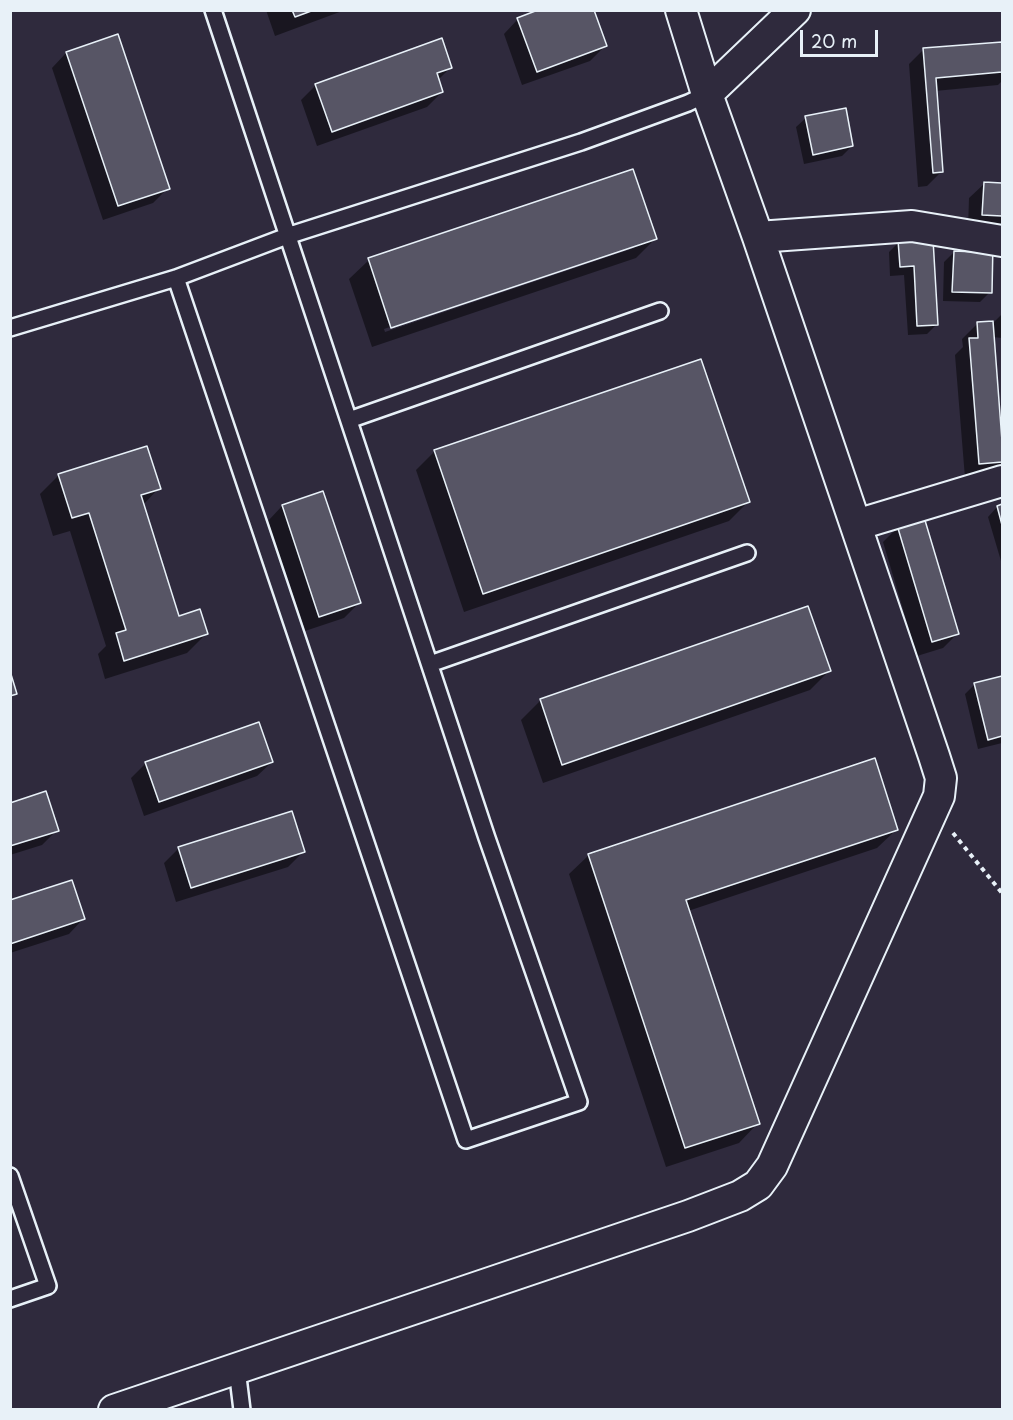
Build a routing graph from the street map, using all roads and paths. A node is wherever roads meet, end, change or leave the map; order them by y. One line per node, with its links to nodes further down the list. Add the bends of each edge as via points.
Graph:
1 (213, 10): 5 (lane)
2 (681, 10): 4 (street)
3 (795, 10): 4 (street)
4 (707, 94): 5 (lane, via 581,142); 6 (street)
5 (287, 236): 8 (lane); 11 (lane)
6 (758, 237): 7 (street, via 912,226); 13 (street)
7 (1002, 241)
8 (176, 278): 10 (lane); 15 (lane, via 466,1140 579,1101)
9 (660, 311): 11 (lane)
10 (10, 328)
11 (349, 420): 15 (lane)
12 (1002, 481): 13 (street)
13 (856, 525): 16 (street, via 941,778)
14 (747, 553): 15 (lane)
15 (430, 664)
16 (934, 809): 17 (path); 20 (street, via 772,1166 758,1185 688,1216)
17 (1002, 893)
18 (10, 1176): 19 (lane, via 48,1286)
19 (10, 1299)
20 (237, 1369): 21 (street); 22 (lane)
21 (114, 1410)
22 (242, 1410)

